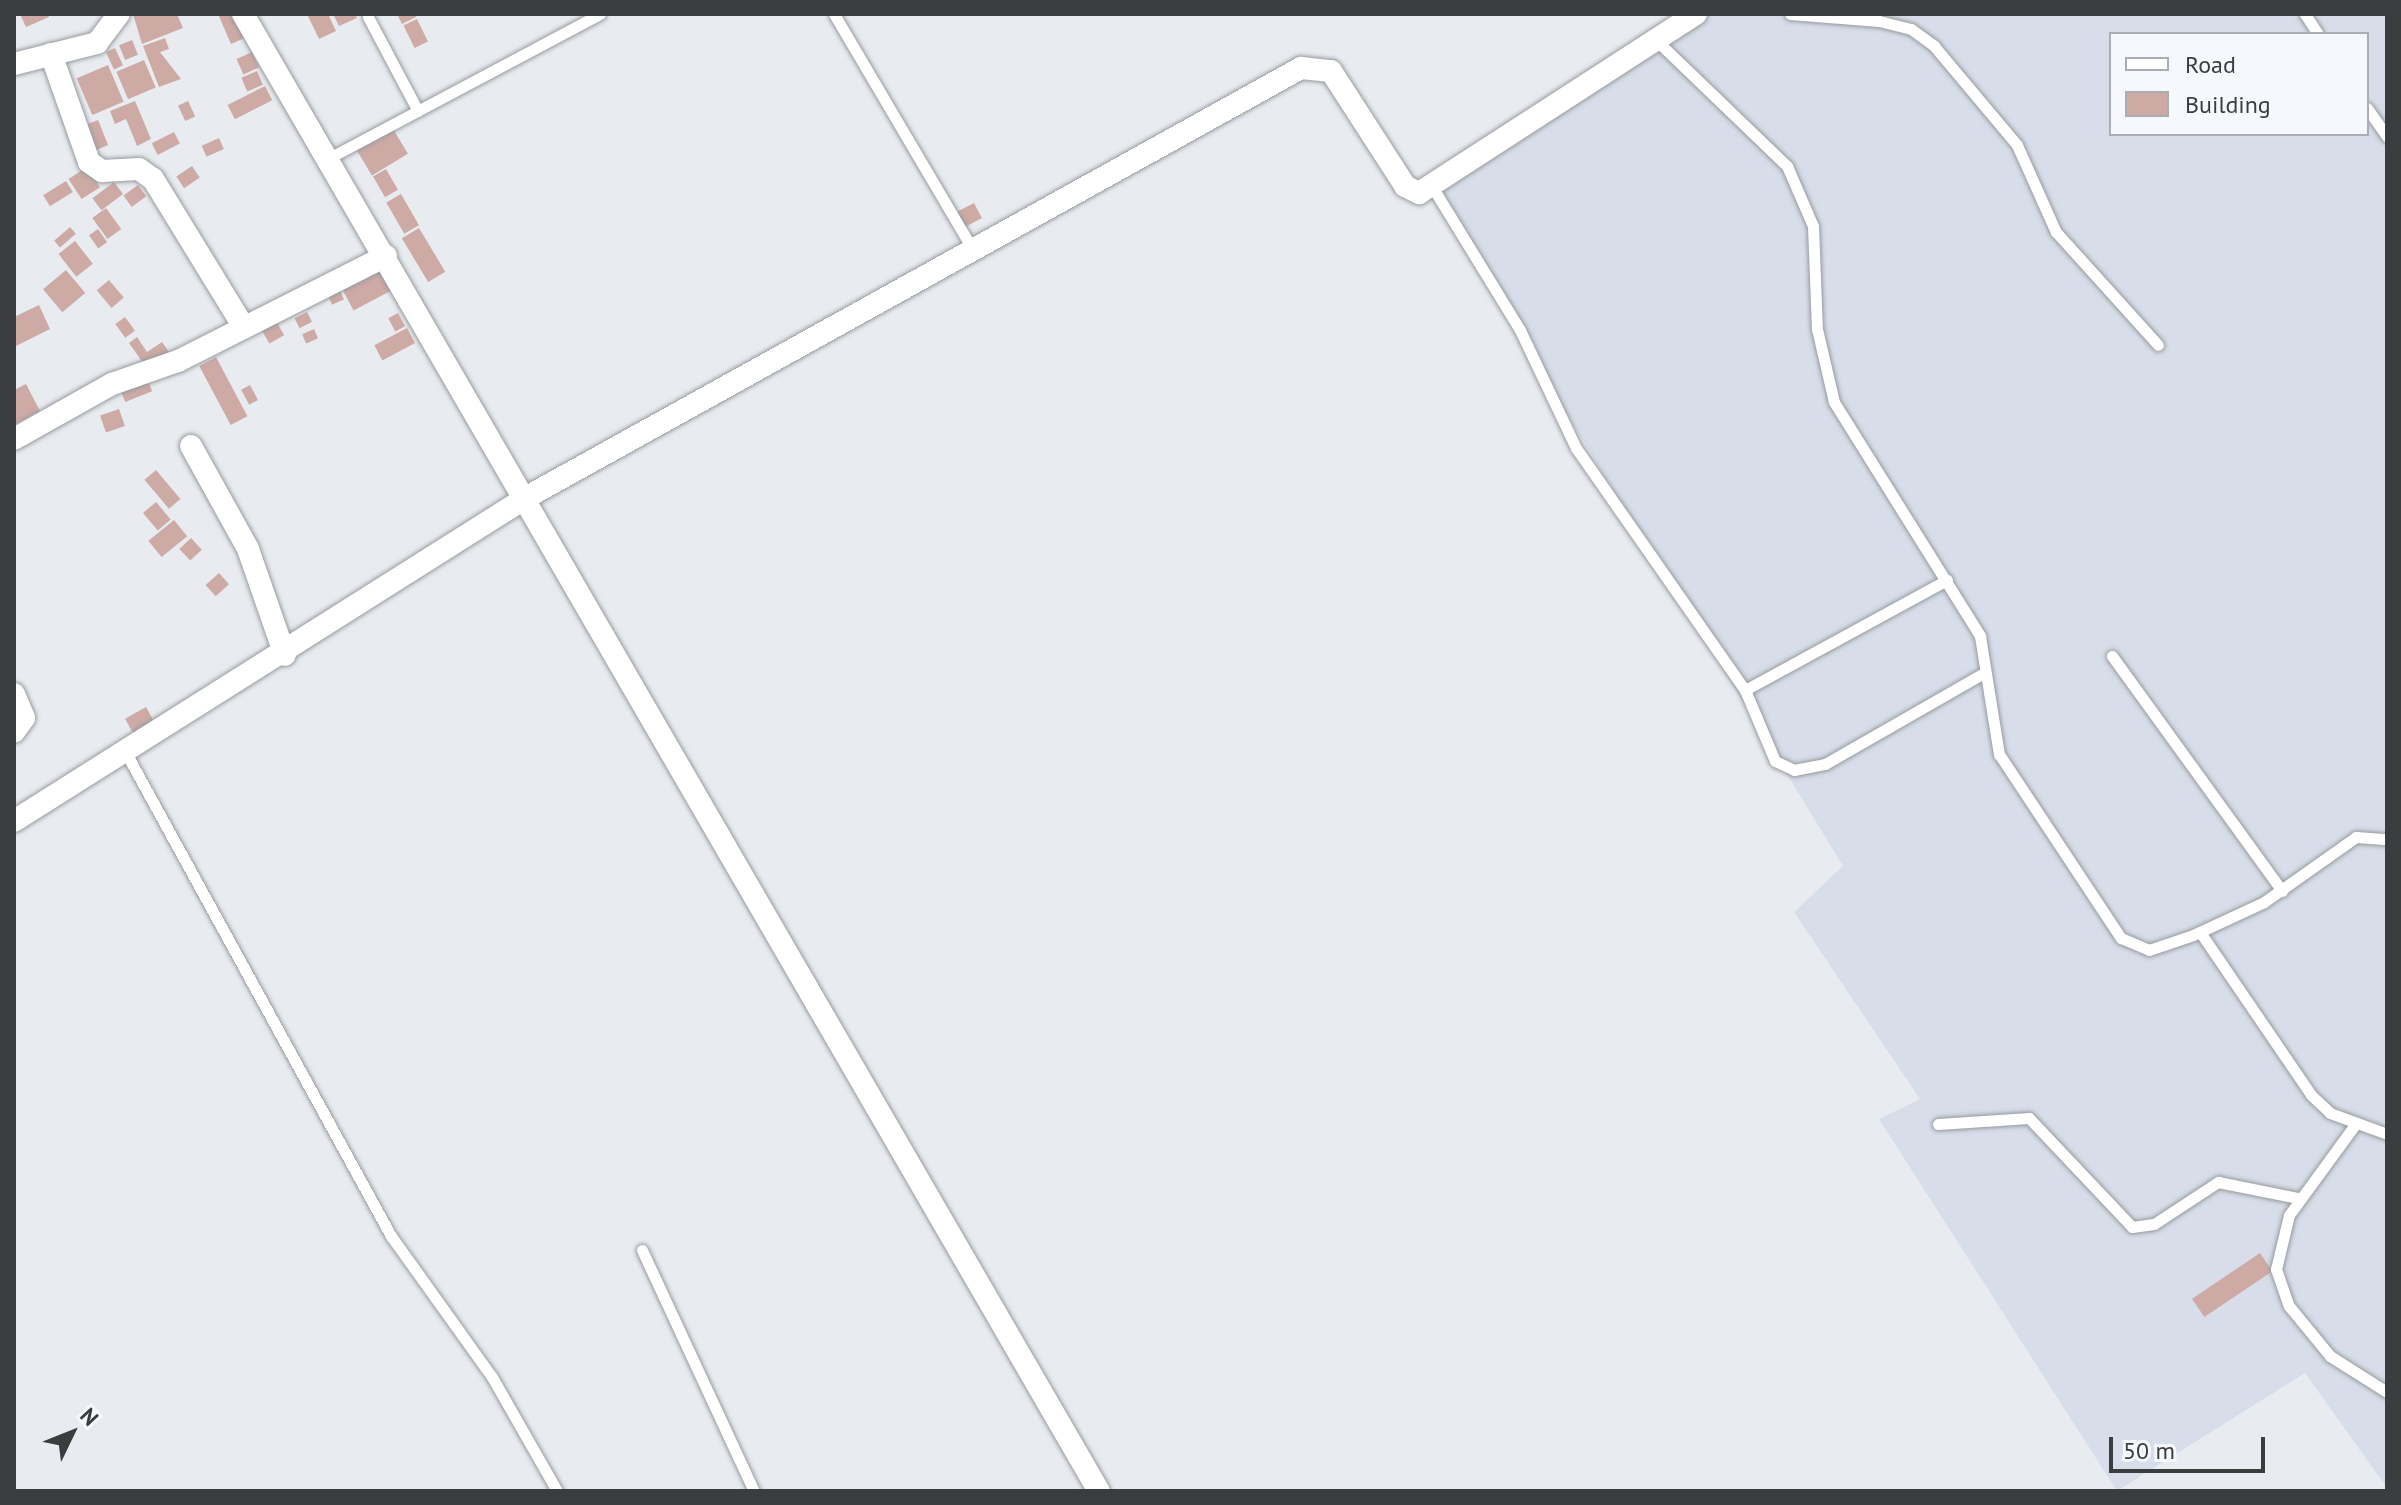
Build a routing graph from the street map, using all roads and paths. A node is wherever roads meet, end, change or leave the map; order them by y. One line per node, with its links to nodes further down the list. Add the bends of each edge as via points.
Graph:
1 (243, 14): 16 (street)
2 (600, 14): 13 (lane)
3 (834, 14): 18 (lane)
4 (1696, 14): 10 (street)
5 (1790, 14): 21 (lane, via 1879,21 1911,29 1934,46 2017,145 2056,232 2126,302)
6 (2305, 14): 9 (lane)
7 (114, 17): 11 (street, via 97,43)
8 (368, 17): 13 (lane)
9 (2317, 32)
10 (1656, 40): 17 (street); 25 (lane, via 1787,166 1813,226 1817,329 1834,402)
11 (51, 54): 12 (street); 20 (street, via 89,162 102,171 139,169 153,179)
12 (14, 64)
13 (418, 111): 16 (lane)
14 (2369, 111): 15 (lane)
15 (2387, 137)
16 (329, 158): 19 (street)
17 (1433, 188): 18 (street, via 1419,193 1405,186 1340,81 1314,65); 29 (lane, via 1520,330 1576,448)
18 (973, 250): 24 (street)
19 (386, 256): 20 (street); 24 (street)
20 (242, 324): 22 (street)
21 (2158, 345)
22 (14, 439)
23 (191, 446): 26 (street, via 248,549)
24 (527, 497): 26 (street); 45 (street)
25 (1947, 580): 28 (lane, via 1980,636); 29 (lane)
26 (285, 655): 32 (street)
27 (2112, 656): 35 (lane)
28 (1984, 673): 29 (lane, via 1809,770 1783,767 1767,752); 36 (lane, via 1999,754 2121,938 2149,950)
29 (1745, 690)
30 (14, 694): 31 (street, via 24,718)
31 (14, 732)
32 (126, 753): 33 (street); 43 (lane, via 391,1236 492,1377)
33 (14, 821)
34 (2387, 839): 35 (lane, via 2356,837)
35 (2282, 891): 36 (lane)
36 (2200, 932): 38 (lane, via 2301,1083 2330,1113)
37 (1938, 1124): 40 (lane, via 2029,1118 2132,1227 2154,1224 2218,1182)
38 (2354, 1126): 39 (lane); 40 (lane)
39 (2387, 1134)
40 (2298, 1198): 42 (lane, via 2278,1245 2276,1269 2289,1306 2330,1356)
41 (642, 1250): 44 (lane)
42 (2387, 1392)
43 (557, 1491)
44 (754, 1491)
45 (1099, 1491)

